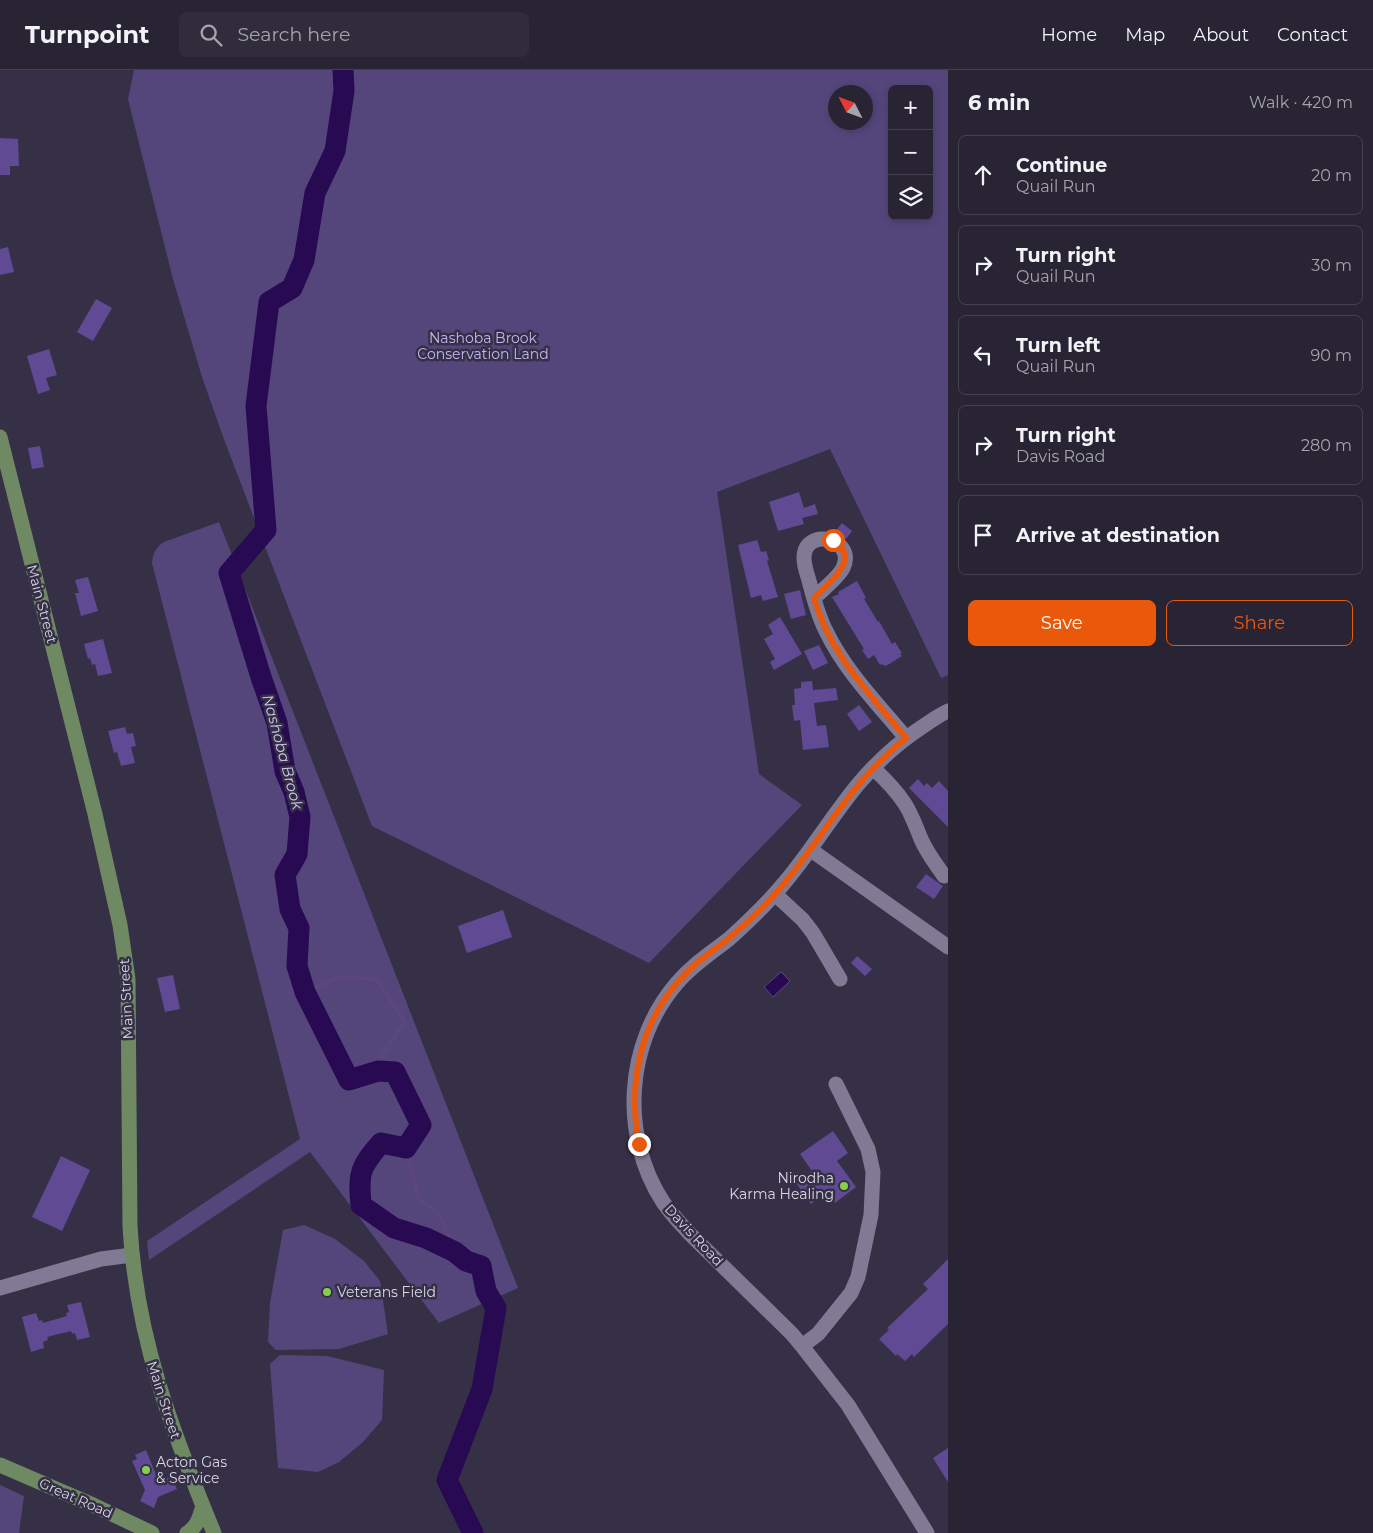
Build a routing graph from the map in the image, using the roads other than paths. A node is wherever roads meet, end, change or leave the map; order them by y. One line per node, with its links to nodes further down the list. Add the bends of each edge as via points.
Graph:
1 (0, 437): 12 (main road, Main Street, via 70,709 120,925 128,979)
2 (814, 598): 4 (street, via 826,633 849,670)
3 (948, 711): 4 (street, Davis Road)
4 (906, 738): 5 (street, Davis Road)
5 (873, 768): 6 (street, Davis Road); 7 (street, via 904,802 932,860)
6 (811, 850): 8 (street, Davis Road); 9 (street)
7 (944, 876)
8 (775, 894): 10 (street, via 813,933); 14 (street, Davis Road, via 730,938 690,968 664,1001 653,1020 639,1060 634,1094 635,1123 650,1177 663,1202)
9 (948, 947)
10 (840, 980)
11 (836, 1084): 14 (street, via 868,1149 873,1172 871,1215 858,1276 851,1293 818,1334)
12 (132, 1255): 13 (street, via 101,1259); 16 (main road, Main Street, via 142,1323 155,1376)
13 (0, 1288)
14 (802, 1346): 20 (street, Davis Road, via 848,1405)
15 (0, 1465): 17 (main road, Great Road)
16 (203, 1506): 18 (main road, via 200,1518); 19 (main road, Main Street)
17 (152, 1533)
18 (187, 1533)
19 (214, 1533)
20 (926, 1533)

